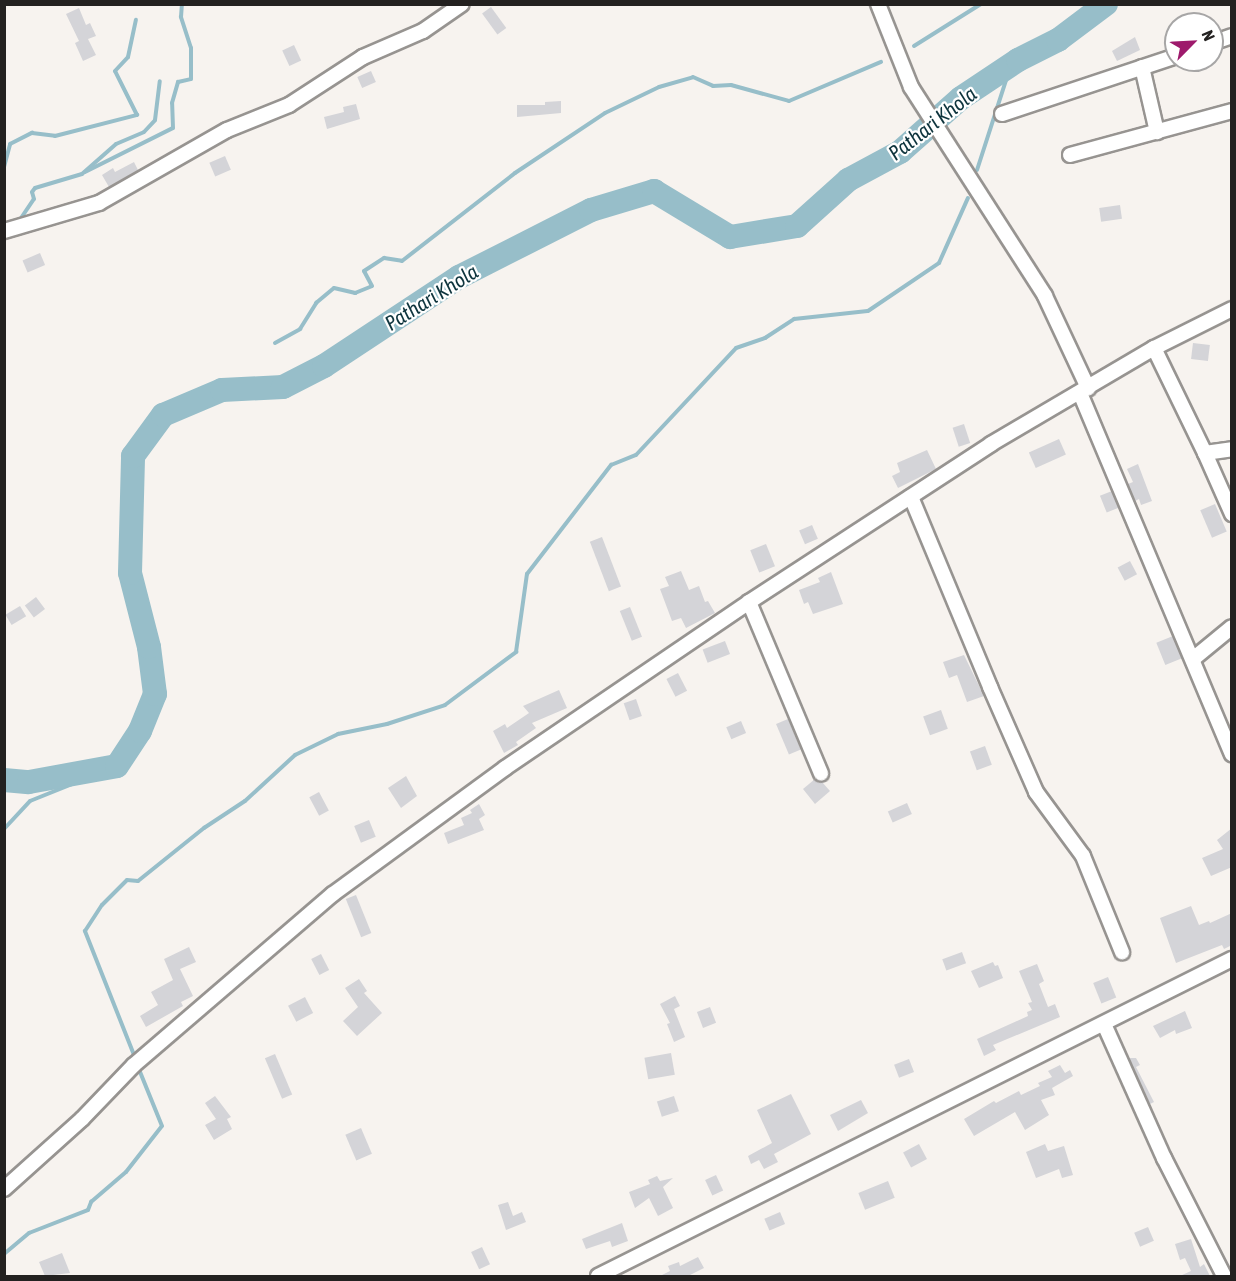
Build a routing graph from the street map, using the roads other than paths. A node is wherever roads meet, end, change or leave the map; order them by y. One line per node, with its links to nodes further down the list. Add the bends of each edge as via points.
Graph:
1 (462, 4): 9 (street, via 423,31 363,57 289,105 226,130 99,203)
2 (878, 4): 12 (street, via 911,87 1045,296)
3 (1164, 60): 4 (street)
4 (1142, 67): 6 (street); 7 (street)
5 (1232, 111): 7 (street)
6 (1002, 114)
7 (1157, 132): 8 (street)
8 (1070, 155)
9 (4, 231)
10 (1232, 309): 11 (street)
11 (1154, 348): 12 (street); 14 (street)
12 (1084, 390): 15 (street, via 991,444); 19 (street)
13 (1232, 448): 14 (street)
14 (1206, 453): 16 (street)
15 (912, 497): 17 (street); 22 (street, via 1036,792 1083,856)
16 (1232, 514)
17 (749, 602): 21 (street); 25 (street, via 505,768 333,894 134,1065 82,1119)
18 (1232, 627): 19 (street)
19 (1193, 659): 20 (street)
20 (1232, 754)
21 (821, 773)
22 (1122, 952)
23 (1230, 965): 24 (street)
24 (1104, 1024): 26 (street); 27 (street, via 1164,1158)
25 (4, 1189)
26 (598, 1276)
27 (1224, 1276)

